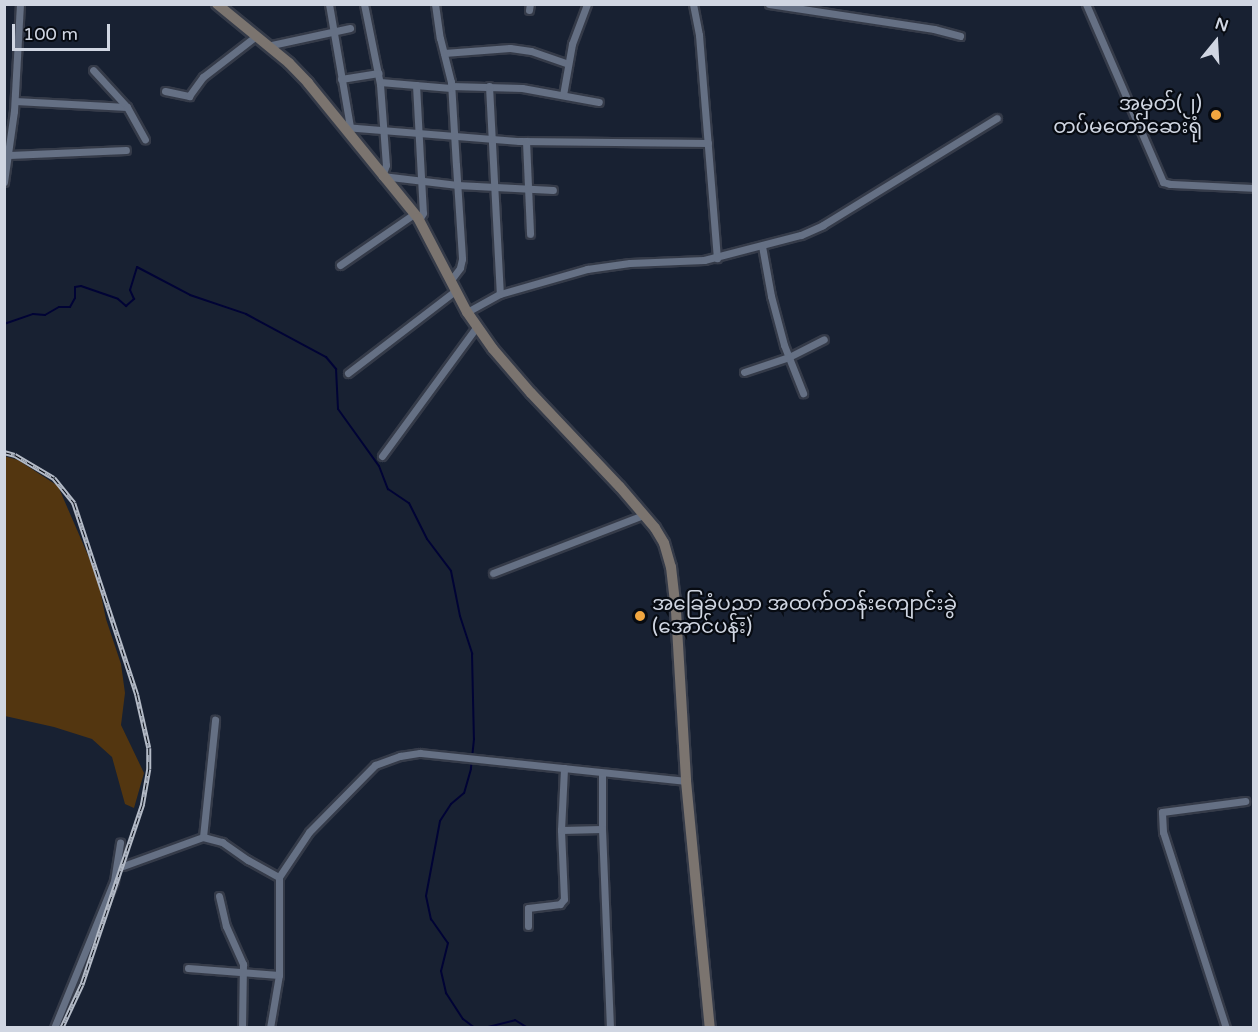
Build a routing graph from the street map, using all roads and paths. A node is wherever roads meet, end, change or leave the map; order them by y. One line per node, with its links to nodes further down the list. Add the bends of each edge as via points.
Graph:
1 (20, 4): 26 (street)
2 (217, 4): 12 (main road)
3 (329, 4): 11 (street)
4 (364, 4): 18 (street)
5 (435, 4): 15 (street)
6 (587, 4): 16 (street)
7 (693, 4): 37 (street)
8 (769, 4): 13 (street)
9 (1086, 4): 45 (street, via 1163,182)
10 (350, 27): 11 (street)
11 (333, 32): 14 (street); 19 (street)
12 (256, 36): 14 (main road); 24 (street, via 203,77 189,96)
13 (960, 36)
14 (267, 46): 30 (main road, via 308,83)
15 (444, 53): 16 (street, via 510,48); 23 (street)
16 (568, 64): 25 (street)
17 (93, 70): 28 (street)
18 (379, 73): 19 (street); 20 (street)
19 (341, 80): 30 (street)
20 (380, 82): 21 (street); 31 (street)
21 (416, 86): 23 (street); 32 (street)
22 (489, 86): 23 (street); 25 (street); 35 (street)
23 (451, 87): 33 (street)
24 (165, 91)
25 (563, 95): 27 (street)
26 (15, 101): 28 (street); 39 (street)
27 (599, 102)
28 (127, 107): 34 (street)
29 (997, 118): 50 (street, via 824,225 801,236)
30 (347, 127): 31 (street); 40 (main road)
31 (384, 129): 32 (street); 40 (street, via 386,165)
32 (419, 133): 33 (street); 41 (street)
33 (455, 137): 35 (street); 43 (street)
34 (145, 139)
35 (490, 139): 36 (street); 44 (street)
36 (526, 141): 37 (street); 46 (street)
37 (708, 143): 51 (street)
38 (126, 150): 39 (street)
39 (9, 155): 42 (street)
40 (382, 176): 41 (street); 48 (main road)
41 (421, 180): 43 (street); 48 (street, via 423,213)
42 (4, 182)
43 (457, 185): 44 (street); 53 (street, via 462,259)
44 (492, 188): 46 (street); 54 (street)
45 (1254, 188)
46 (529, 189): 47 (street); 49 (street)
47 (553, 190)
48 (417, 217): 52 (street); 53 (main road)
49 (530, 234)
50 (762, 246): 51 (street); 58 (street, via 771,296)
51 (717, 258): 54 (street, via 586,269)
52 (340, 265)
53 (453, 285): 55 (main road); 60 (street)
54 (500, 294): 55 (street)
55 (467, 312): 56 (main road)
56 (477, 326): 62 (street); 63 (main road, via 531,393)
57 (824, 339): 58 (street)
58 (789, 357): 59 (street); 61 (street)
59 (744, 372)
60 (348, 373)
61 (803, 393)
62 (382, 456)
63 (643, 515): 64 (street); 68 (main road, via 664,543 671,567)
64 (493, 573)
65 (215, 720): 72 (street)
66 (564, 768): 67 (street); 71 (street); 75 (street, via 420,753 375,765 309,832)
67 (602, 773): 68 (street); 70 (street)
68 (686, 782): 85 (main road)
69 (1245, 801): 86 (street, via 1162,812 1163,832)
70 (602, 829): 71 (street); 84 (street)
71 (561, 830): 77 (street, via 564,899 560,904 528,908)
72 (202, 837): 74 (street); 75 (street, via 222,842)
73 (120, 842): 81 (street, via 110,892)
74 (123, 866)
75 (279, 877): 80 (street)
76 (219, 896): 79 (street)
77 (528, 926)
78 (188, 968): 79 (street)
79 (244, 971): 80 (street); 82 (street)
80 (279, 975): 83 (street)
81 (54, 1028)
82 (242, 1028)
83 (270, 1028)
84 (610, 1028)
85 (710, 1028)
86 (1226, 1028)

